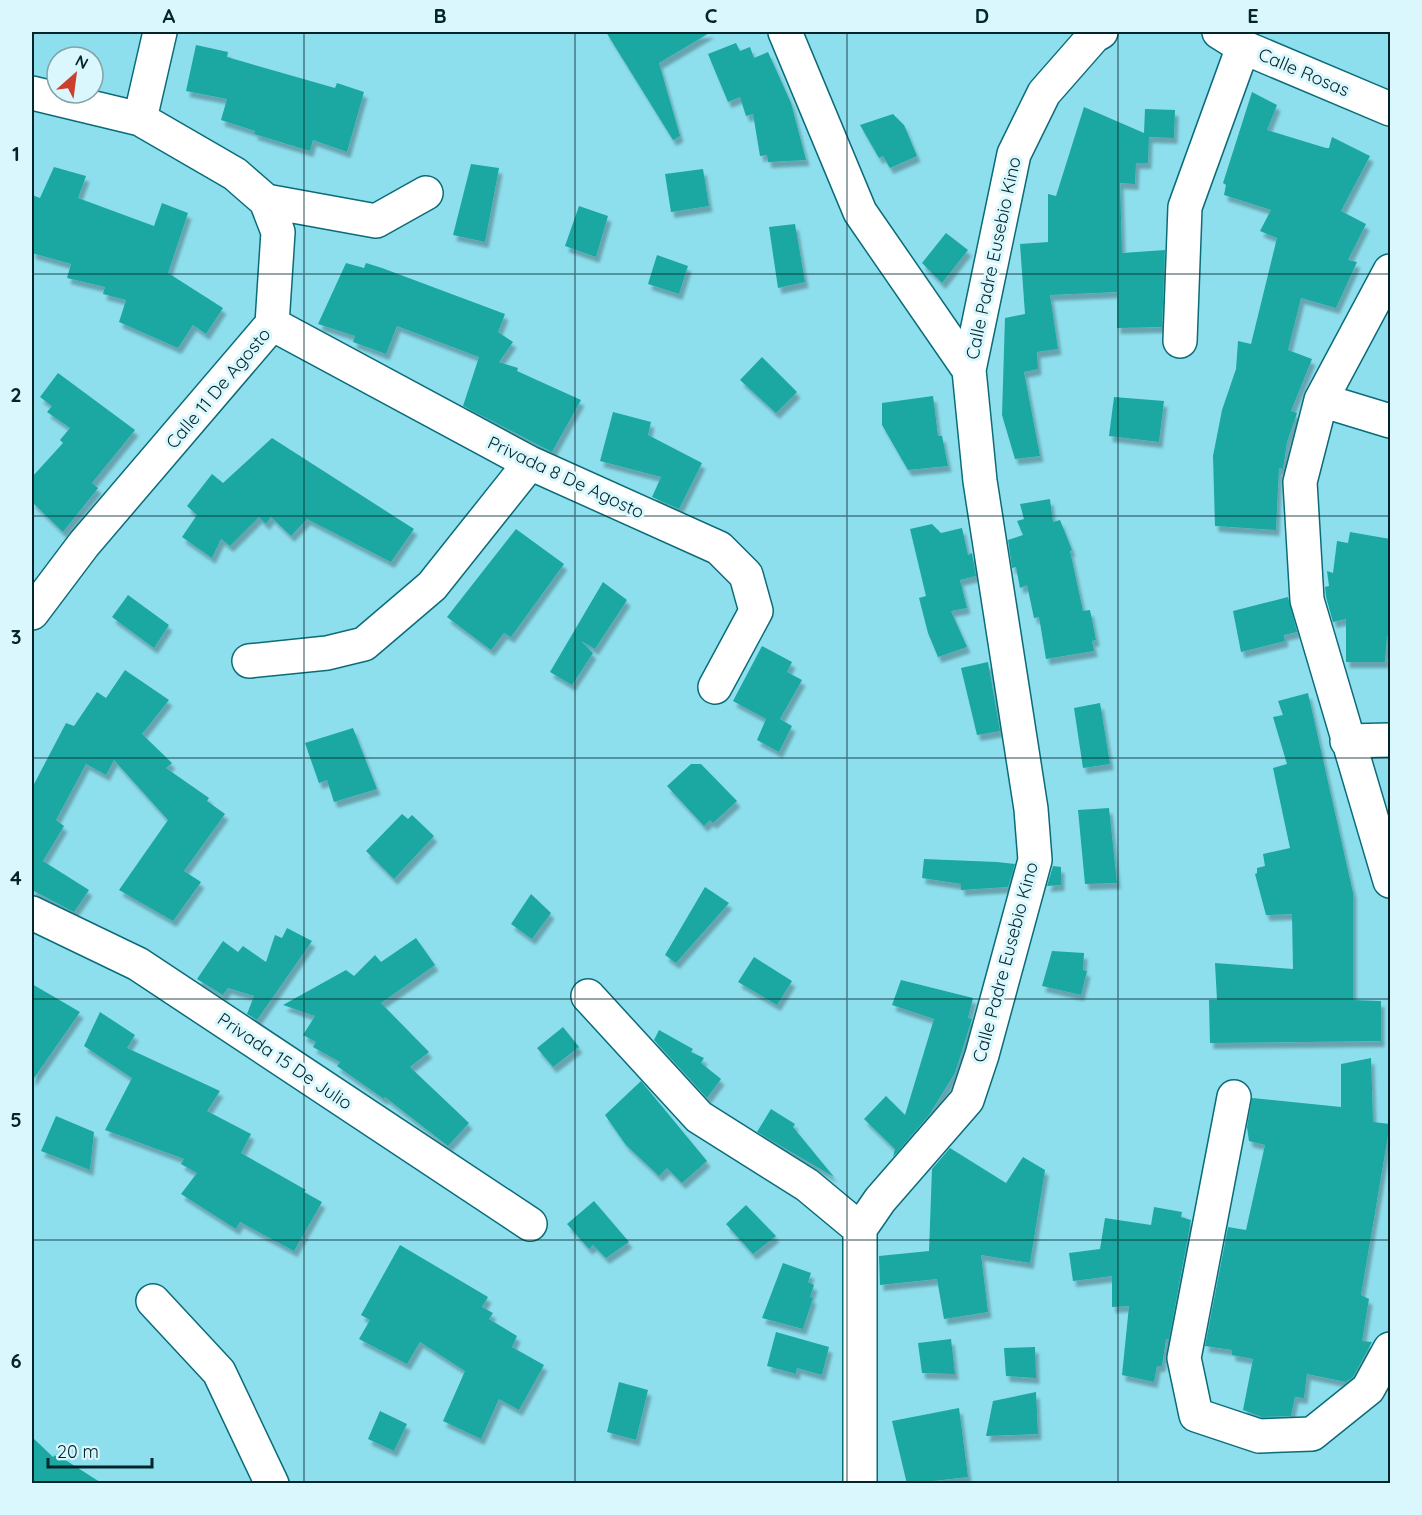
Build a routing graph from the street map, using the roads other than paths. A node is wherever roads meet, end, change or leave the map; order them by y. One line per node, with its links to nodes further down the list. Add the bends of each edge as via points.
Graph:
1 (160, 32): 7 (street)
2 (785, 32): 13 (street, Calle Padre Eusebio Kino, via 860,212)
3 (1101, 32): 13 (street, Calle Padre Eusebio Kino, via 1044,93 1014,154)
4 (1231, 39): 6 (street, Calle Rosas); 12 (street, via 1185,207)
5 (32, 93): 7 (street, Calle 11 De Agosto)
6 (1390, 109)
7 (140, 119): 9 (street, Calle 11 De Agosto, via 235,174)
8 (426, 193): 9 (street, via 376,221)
9 (266, 201): 11 (street, Calle 11 De Agosto, via 278,232)
10 (1390, 271): 14 (street)
11 (272, 324): 16 (street, Privada 8 De Agosto); 17 (street, Calle 11 De Agosto, via 84,544)
12 (1179, 340)
13 (969, 370): 27 (street, Calle Padre Eusebio Kino, via 980,481 1031,809 1035,860 967,1100 880,1200)
14 (1321, 400): 15 (street); 21 (street, via 1300,482 1307,600)
15 (1390, 421)
16 (530, 464): 18 (street, via 432,586 364,644 327,653); 19 (street, Privada 8 De Agosto, via 719,548 746,575 756,611)
17 (32, 613)
18 (249, 661)
19 (715, 687)
20 (1390, 740): 21 (street)
21 (1347, 741): 22 (street)
22 (1390, 881)
23 (32, 913): 26 (street, Privada 15 De Julio, via 138,964)
24 (588, 996): 27 (street, via 699,1117 807,1185)
25 (1234, 1097): 29 (street, via 1184,1358 1196,1414 1260,1436 1312,1434 1368,1389)
26 (530, 1224)
27 (860, 1229): 31 (street)
28 (153, 1301): 30 (street, via 219,1372)
29 (1390, 1349)
30 (272, 1484)
31 (860, 1484)

